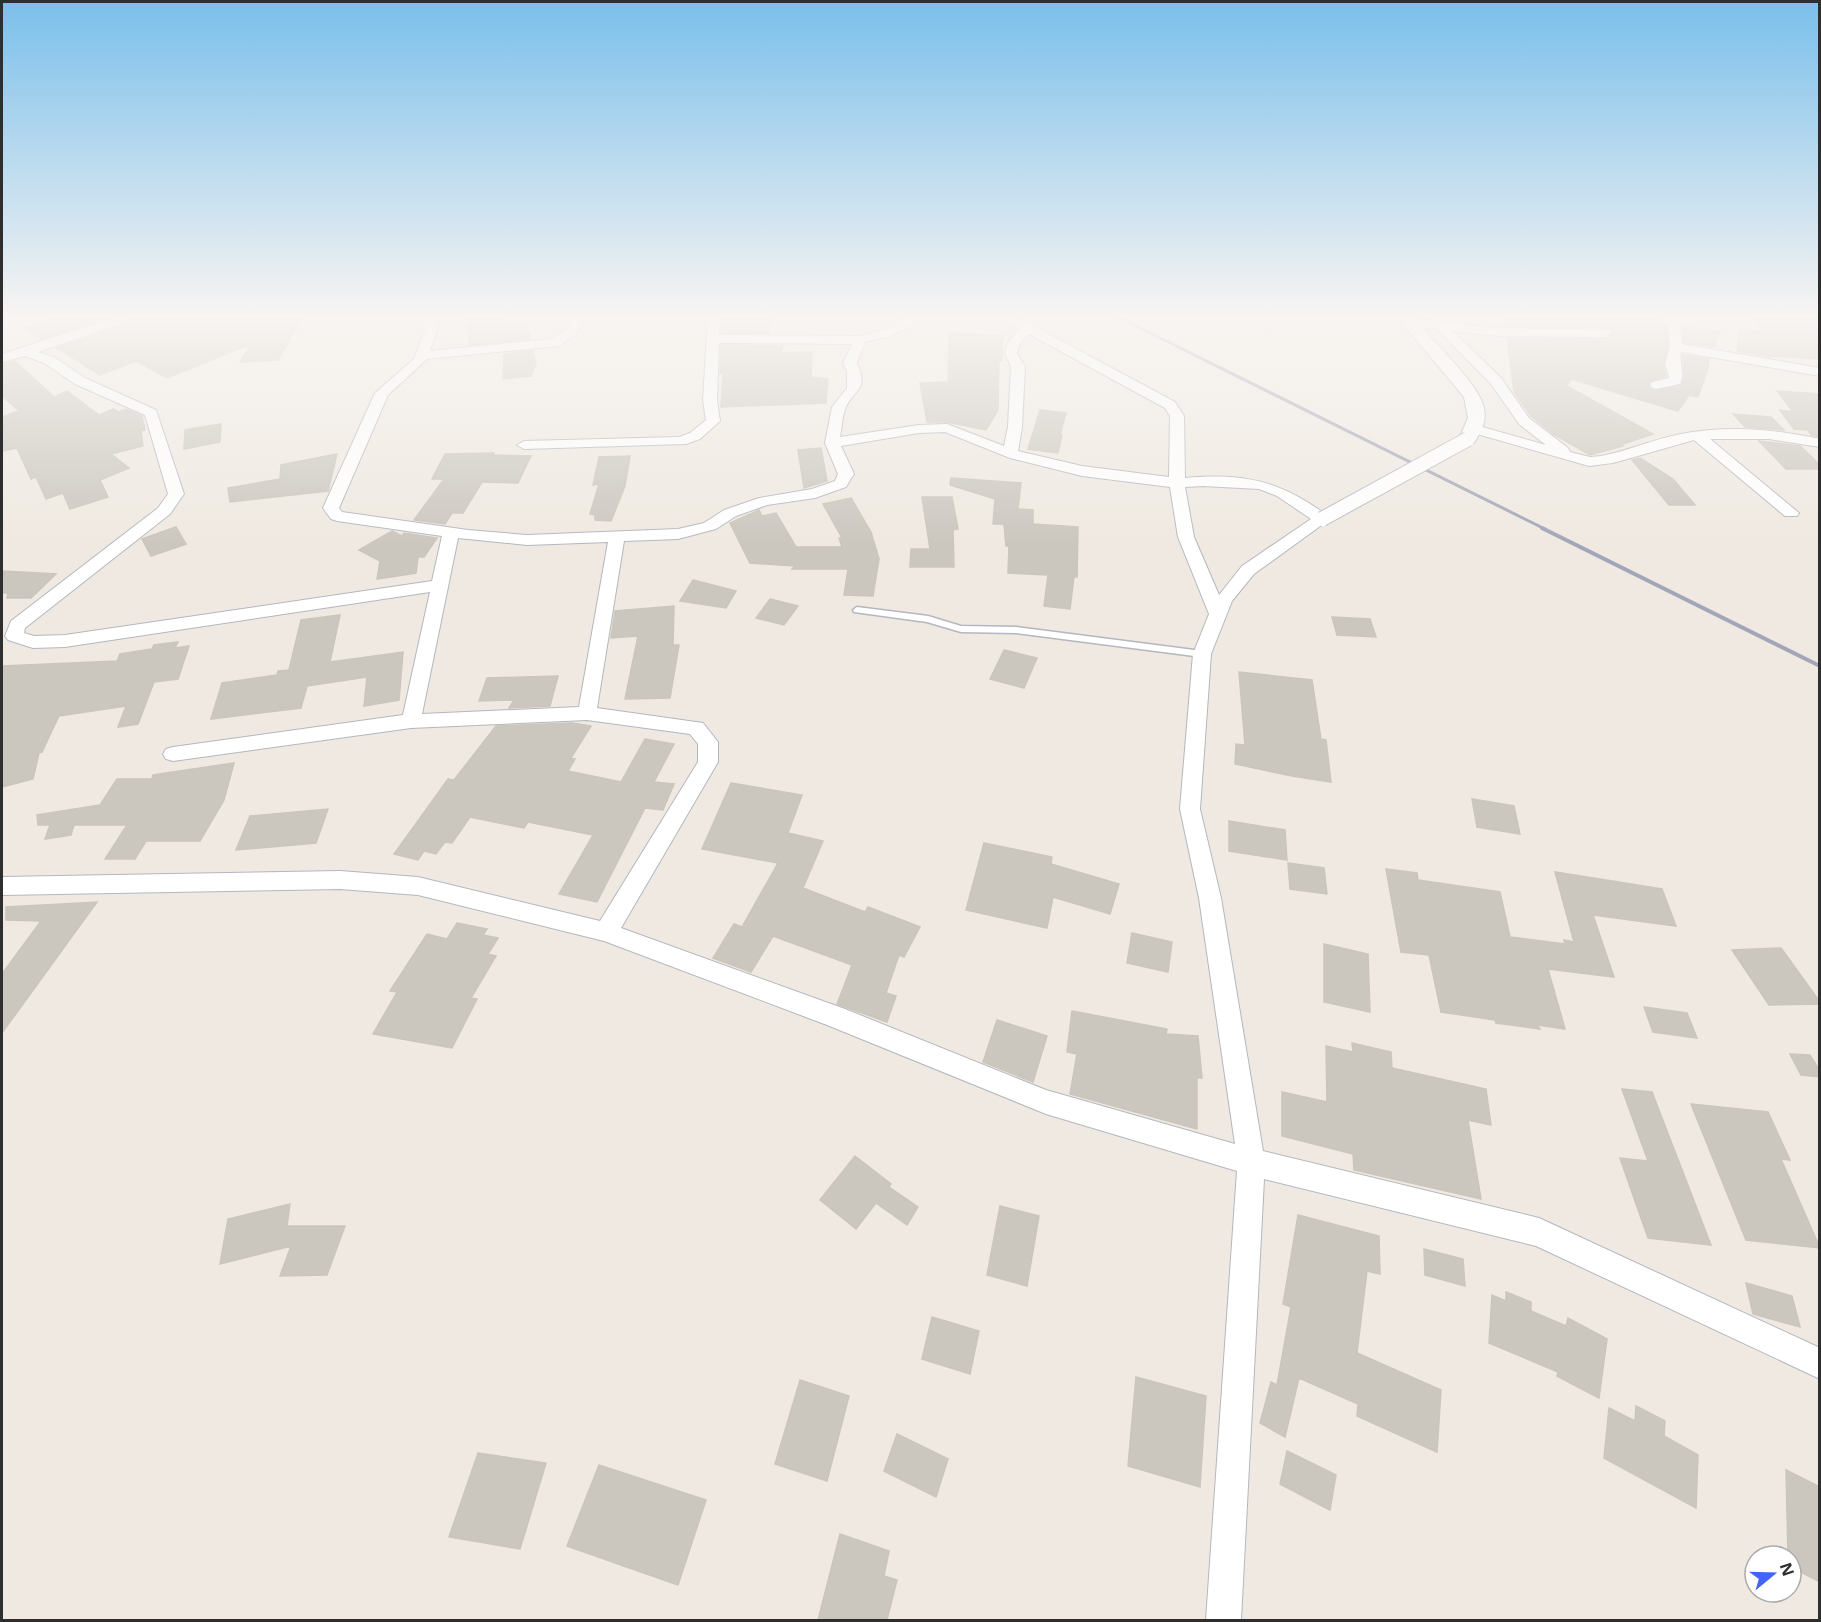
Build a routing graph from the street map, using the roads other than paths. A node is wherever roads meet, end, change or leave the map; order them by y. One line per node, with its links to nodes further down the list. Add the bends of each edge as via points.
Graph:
1 (108, 394): 21 (street, via 151,413 176,494 164,512 17,625 14,636 33,642 65,641)
2 (382, 394): 19 (street, via 332,508 337,516)
3 (710, 394): 13 (street, via 713,421 696,436 681,441)
4 (850, 394): 11 (street, via 839,407)
5 (1017, 394): 14 (street)
6 (1149, 394): 16 (street, via 1170,405 1177,416)
7 (1470, 394): 9 (street, via 1477,407 1478,423)
8 (1505, 394): 15 (street, via 1524,421 1560,447)
9 (1471, 434): 15 (street); 18 (street, bridge)
10 (1698, 436): 12 (street, via 1748,433); 15 (street, via 1683,437 1607,461); 17 (street)
11 (832, 443): 14 (street, via 947,428); 20 (street, via 846,474 841,484 815,494 764,501 730,513 710,526 678,534)
12 (1820, 443)
13 (524, 445)
14 (1010, 454): 16 (street, via 1082,471)
15 (1566, 457)
16 (1177, 483): 18 (street, via 1261,485 1282,493); 23 (street, via 1186,537)
17 (1791, 513)
18 (1322, 519): 23 (street, via 1248,570)
19 (451, 533): 20 (street, via 527,540); 21 (street)
20 (617, 536): 25 (street)
21 (440, 585): 26 (street)
22 (857, 610): 24 (lane, via 928,619 961,628 1016,630)
23 (1218, 614): 24 (street)
24 (1202, 654): 30 (street, via 1190,809 1210,898)
25 (587, 713): 26 (street); 29 (street, via 696,728 708,742 708,762)
26 (411, 721): 27 (street)
27 (173, 754)
28 (2, 886): 29 (street, via 340,880 418,886)
29 (606, 932): 30 (street, via 836,1017 1046,1102)
30 (1251, 1162): 31 (street, via 1539,1232); 32 (street)
31 (1820, 1364)
32 (1223, 1620)

